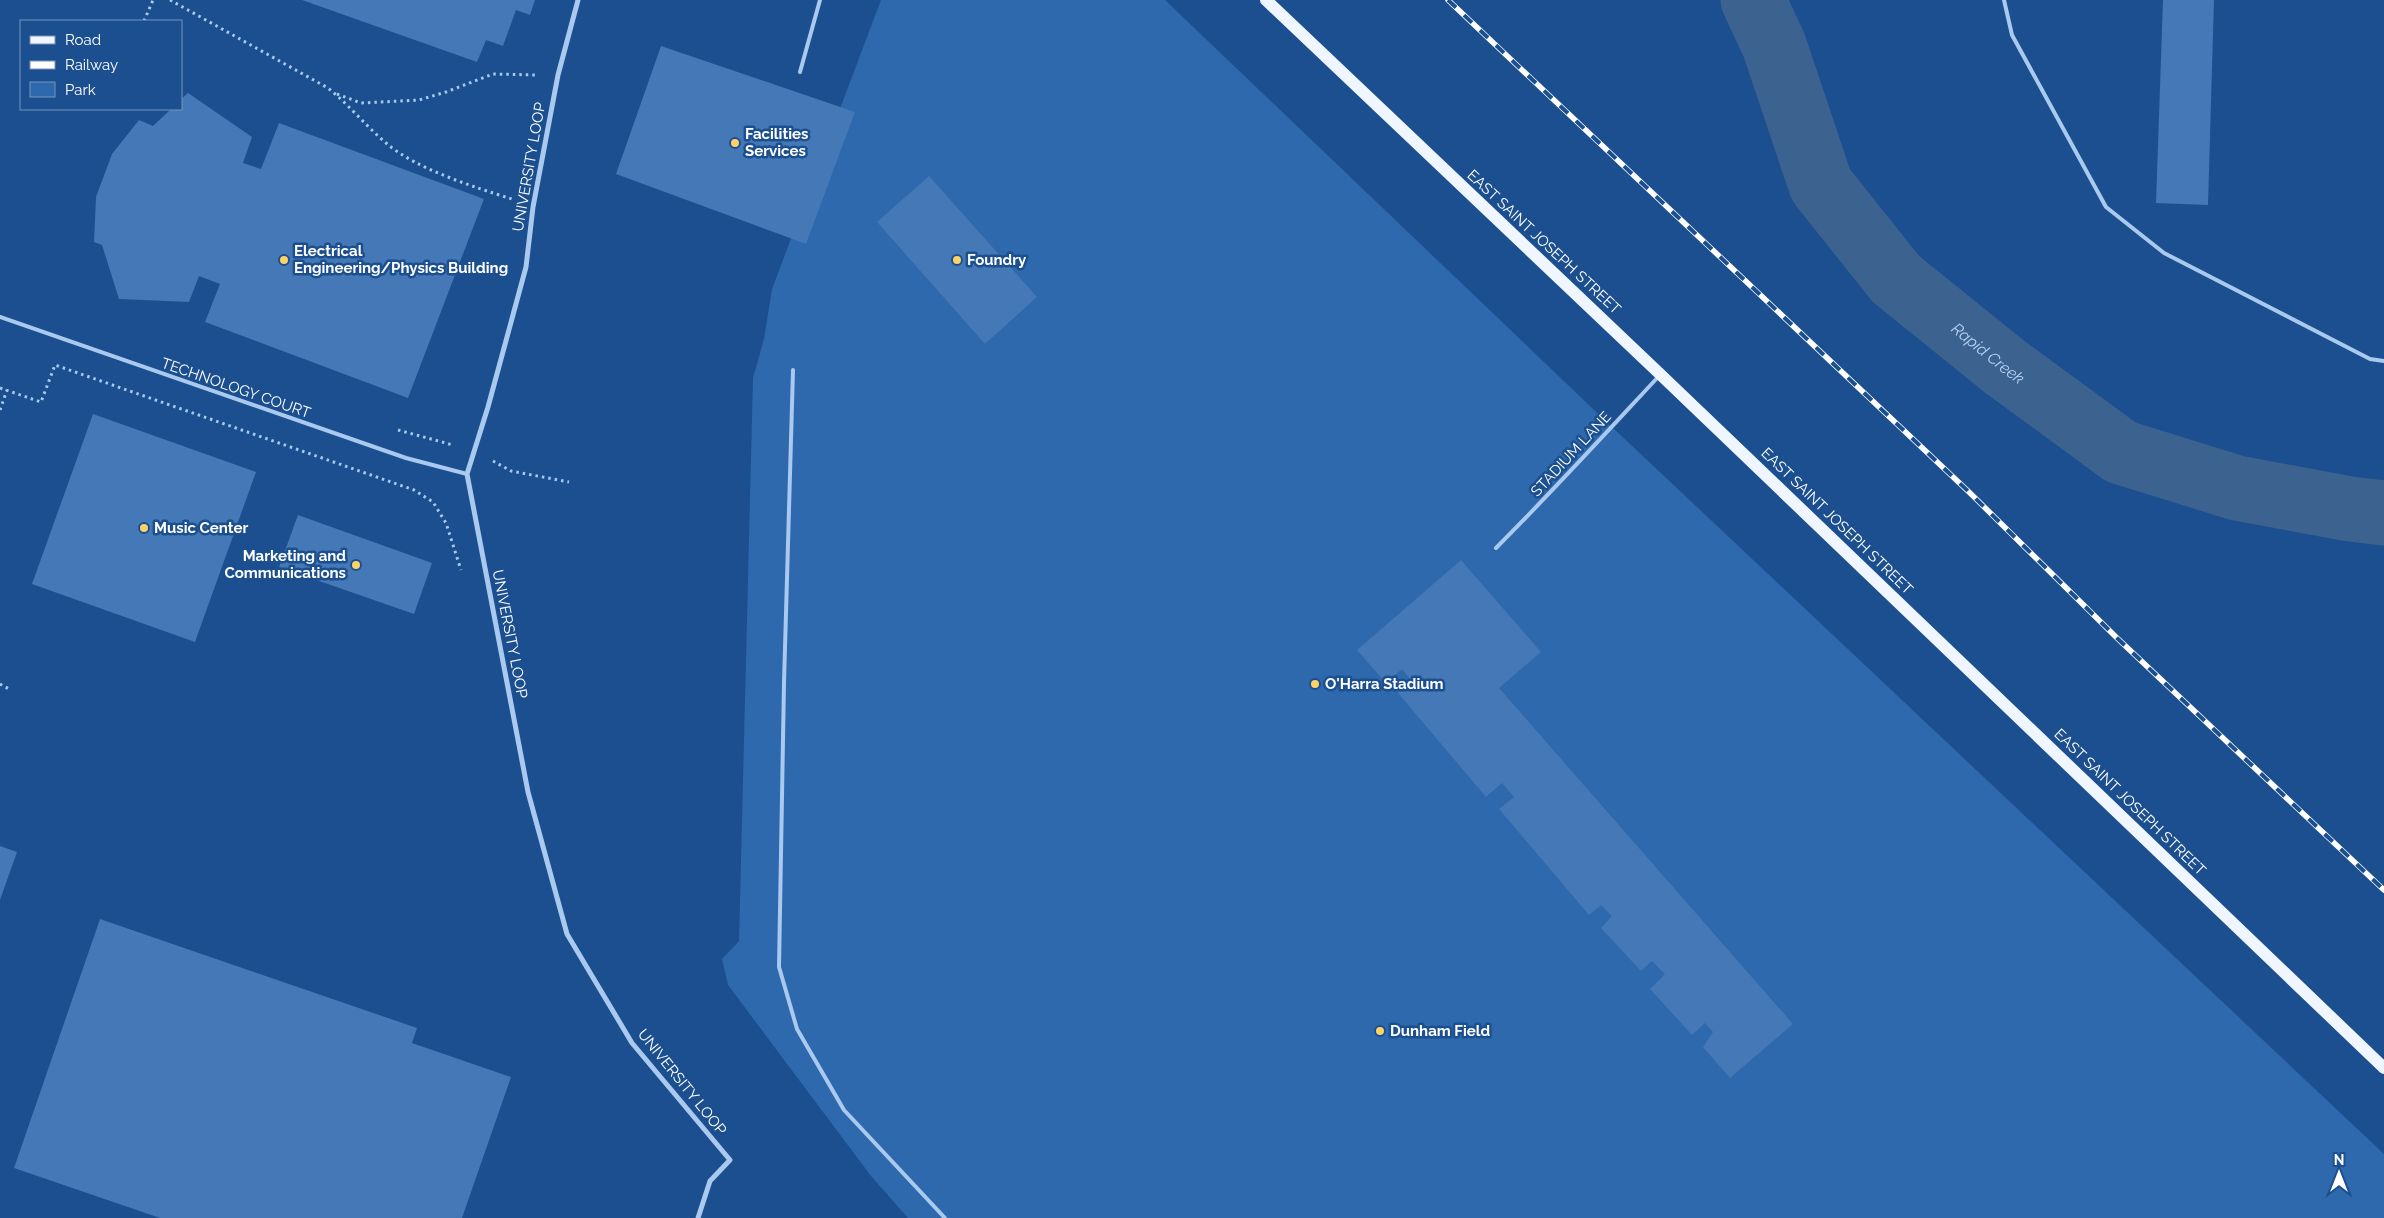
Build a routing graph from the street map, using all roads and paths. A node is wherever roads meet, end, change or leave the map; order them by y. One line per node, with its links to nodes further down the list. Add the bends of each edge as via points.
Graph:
1 (153, 0): 7 (path)
2 (170, 0): 10 (path)
3 (578, 0): 9 (street, UNIVERSITY LOOP)
4 (820, 0): 8 (lane)
5 (1266, 0): 15 (main road, EAST SAINT JOSEPH STREET)
6 (2004, 0): 13 (lane, via 2012,35 2106,207 2164,253 2370,359)
7 (144, 20)
8 (800, 72)
9 (558, 75): 10 (path, via 493,74 419,100 396,102 362,103); 11 (street, UNIVERSITY LOOP)
10 (335, 93): 11 (path, via 387,144 425,167)
11 (534, 206): 19 (street, UNIVERSITY LOOP, via 526,267)
12 (0, 317): 19 (lane, TECHNOLOGY COURT, via 406,458)
13 (2384, 361)
14 (793, 370): 26 (lane, via 780,967 796,1029 844,1110)
15 (1661, 375): 20 (lane, STADIUM LANE); 24 (main road, EAST SAINT JOSEPH STREET)
16 (0, 388): 17 (path)
17 (7, 390): 18 (path); 21 (path, via 41,402 55,365 414,490 433,502 446,523)
18 (0, 410)
19 (467, 474): 25 (street, UNIVERSITY LOOP, via 528,792 567,934 632,1043 730,1160 710,1182)
20 (1496, 548)
21 (462, 573)
22 (0, 684): 23 (path)
23 (11, 690)
24 (2384, 1068)
25 (698, 1218)
26 (945, 1218)

